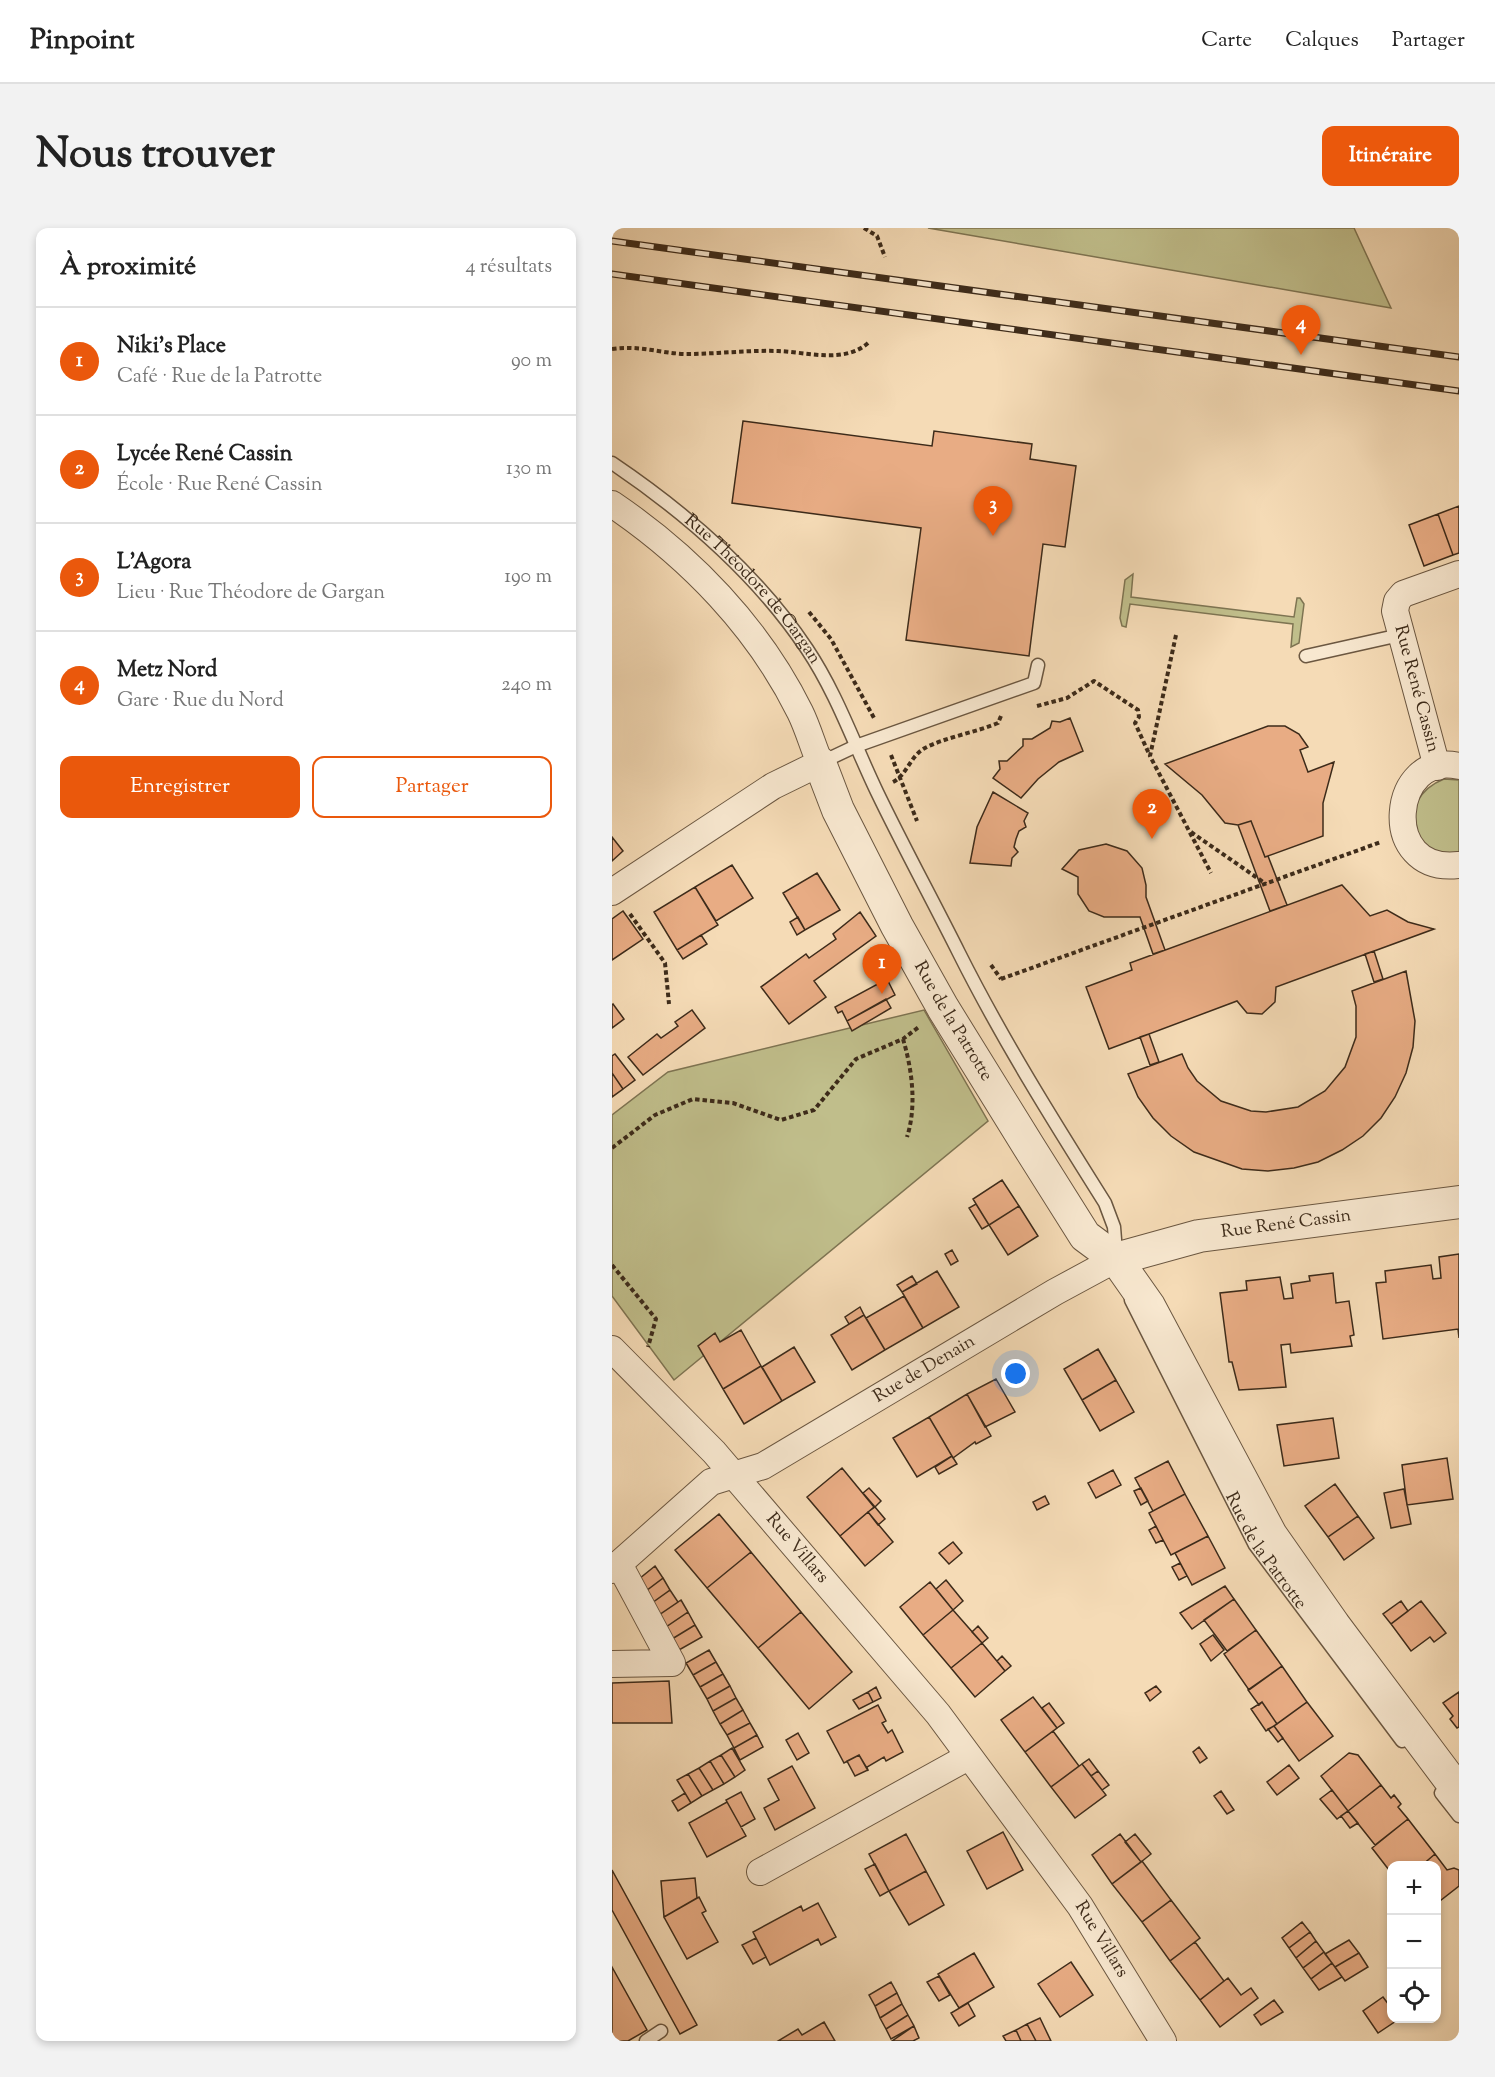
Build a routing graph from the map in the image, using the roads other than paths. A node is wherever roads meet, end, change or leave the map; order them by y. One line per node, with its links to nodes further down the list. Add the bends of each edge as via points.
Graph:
1 (612, 463): 7 (lane, Rue Théodore de Gargan, via 658,494 701,531 768,598 834,695)
2 (612, 504): 8 (street, Rue Théodore de Gargan, via 674,550 752,635 801,713)
3 (1459, 574): 4 (street, via 1403,594 1397,601)
4 (1398, 623): 5 (lane); 9 (street, Rue René Cassin)
5 (1306, 657)
6 (1038, 665): 7 (lane, via 1034,683)
7 (856, 746): 8 (lane); 13 (lane, Rue de la Patrotte, via 978,991 1105,1203 1114,1227)
8 (820, 764): 11 (street, via 773,786); 13 (street, Rue de la Patrotte, via 845,825 944,1008 1085,1236)
9 (1448, 766): 10 (street, Rue René Cassin, via 1418,778 1405,794 1401,813 1404,833 1414,850 1430,862 1449,867)
10 (1459, 865)
11 (613, 892)
12 (1459, 1202): 13 (street, Rue René Cassin, via 1199,1236)
13 (1116, 1259): 15 (street, Rue de Denain, via 763,1466); 18 (lane, Rue de la Patrotte, via 1135,1313 1255,1545); 21 (street, Rue de la Patrotte, via 1149,1306 1271,1535)
14 (612, 1349): 15 (street, Rue Villars)
15 (733, 1476): 16 (street, Rue de Denain, via 711,1482); 19 (street, Rue Villars, via 938,1714)
16 (616, 1567): 17 (street, via 672,1663)
17 (612, 1664)
18 (1410, 1752)
19 (968, 1757): 23 (street); 26 (street, Rue Villars, via 1080,1906)
20 (1431, 1780): 22 (lane)
21 (1459, 1792)
22 (1459, 1816)
23 (760, 1872)
24 (662, 2031): 25 (lane)
25 (646, 2041)
26 (1163, 2041)

